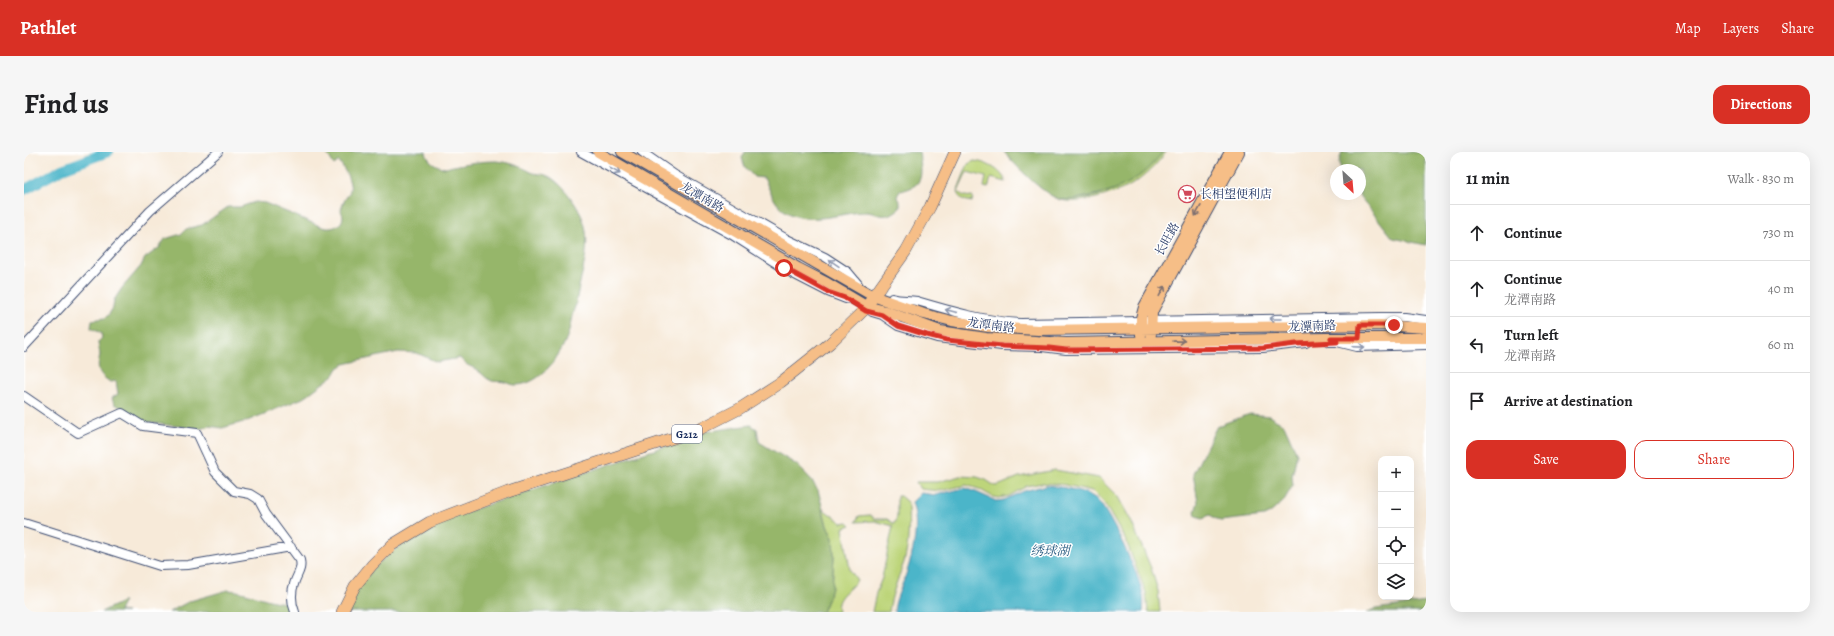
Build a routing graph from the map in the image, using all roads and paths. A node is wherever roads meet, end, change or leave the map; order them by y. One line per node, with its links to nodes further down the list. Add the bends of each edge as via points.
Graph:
1 (218, 152): 29 (street, via 150,211)
2 (581, 152): 13 (street, one-way to 13, via 732,235 793,274)
3 (598, 152): 11 (main road, 龙潭南路)
4 (622, 152): 9 (main road, 龙潭南路)
5 (642, 152): 9 (street)
6 (955, 152): 12 (highway, G212, via 906,251)
7 (1230, 152): 17 (main road, 长旺路, one-way to 17, via 1144,307)
8 (1239, 152): 17 (main road, 长旺路, one-way to 8)
9 (675, 179): 10 (main road, 龙潭南路); 12 (street, one-way to 9, via 854,281 848,272 825,257)
10 (833, 273): 11 (main road); 12 (main road, 龙潭南路)
11 (827, 283): 13 (main road, 龙潭南路)
12 (875, 294): 13 (highway, G212); 14 (main road, 龙潭南路); 17 (street, one-way to 12, via 1005,322 979,318 914,300 901,301)
13 (865, 308): 16 (main road, 龙潭南路, via 885,311); 22 (street, via 898,326); 34 (highway, G212, via 830,343 781,382 739,409 698,430 508,492 430,522 392,545 372,565 355,586)
14 (918, 312): 16 (main road); 17 (main road, 龙潭南路, via 995,328 1038,330)
15 (1426, 320): 17 (street, one-way to 17, via 1404,317 1179,319)
16 (914, 322): 20 (main road, 龙潭南路)
17 (1146, 325): 19 (main road, 龙潭南路); 27 (main road, 长旺路)
18 (1360, 325): 19 (main road, 龙潭南路); 21 (main road, 龙潭南路); 23 (main road)
19 (1264, 327): 25 (main road)
20 (930, 328): 22 (main road); 27 (main road, 龙潭南路, via 1003,340 1066,343)
21 (1426, 328)
22 (938, 338): 26 (street, via 1066,350 1263,348)
23 (1359, 338): 24 (main road, 龙潭南路); 26 (main road, 龙潭南路)
24 (1426, 338)
25 (1264, 340): 26 (main road, 龙潭南路); 27 (main road, 龙潭南路, one-way to 25)
26 (1334, 340): 28 (street, one-way to 28, via 1357,347)
27 (1146, 342)
28 (1426, 345)
29 (24, 347)
30 (24, 396): 32 (street, via 78,433 122,413 144,426 196,433 215,472 234,491 250,494 258,499)
31 (24, 523): 32 (street, via 160,566 188,564)
32 (291, 547): 33 (street, via 302,566 295,580 292,598)
33 (295, 612)
34 (342, 612)

